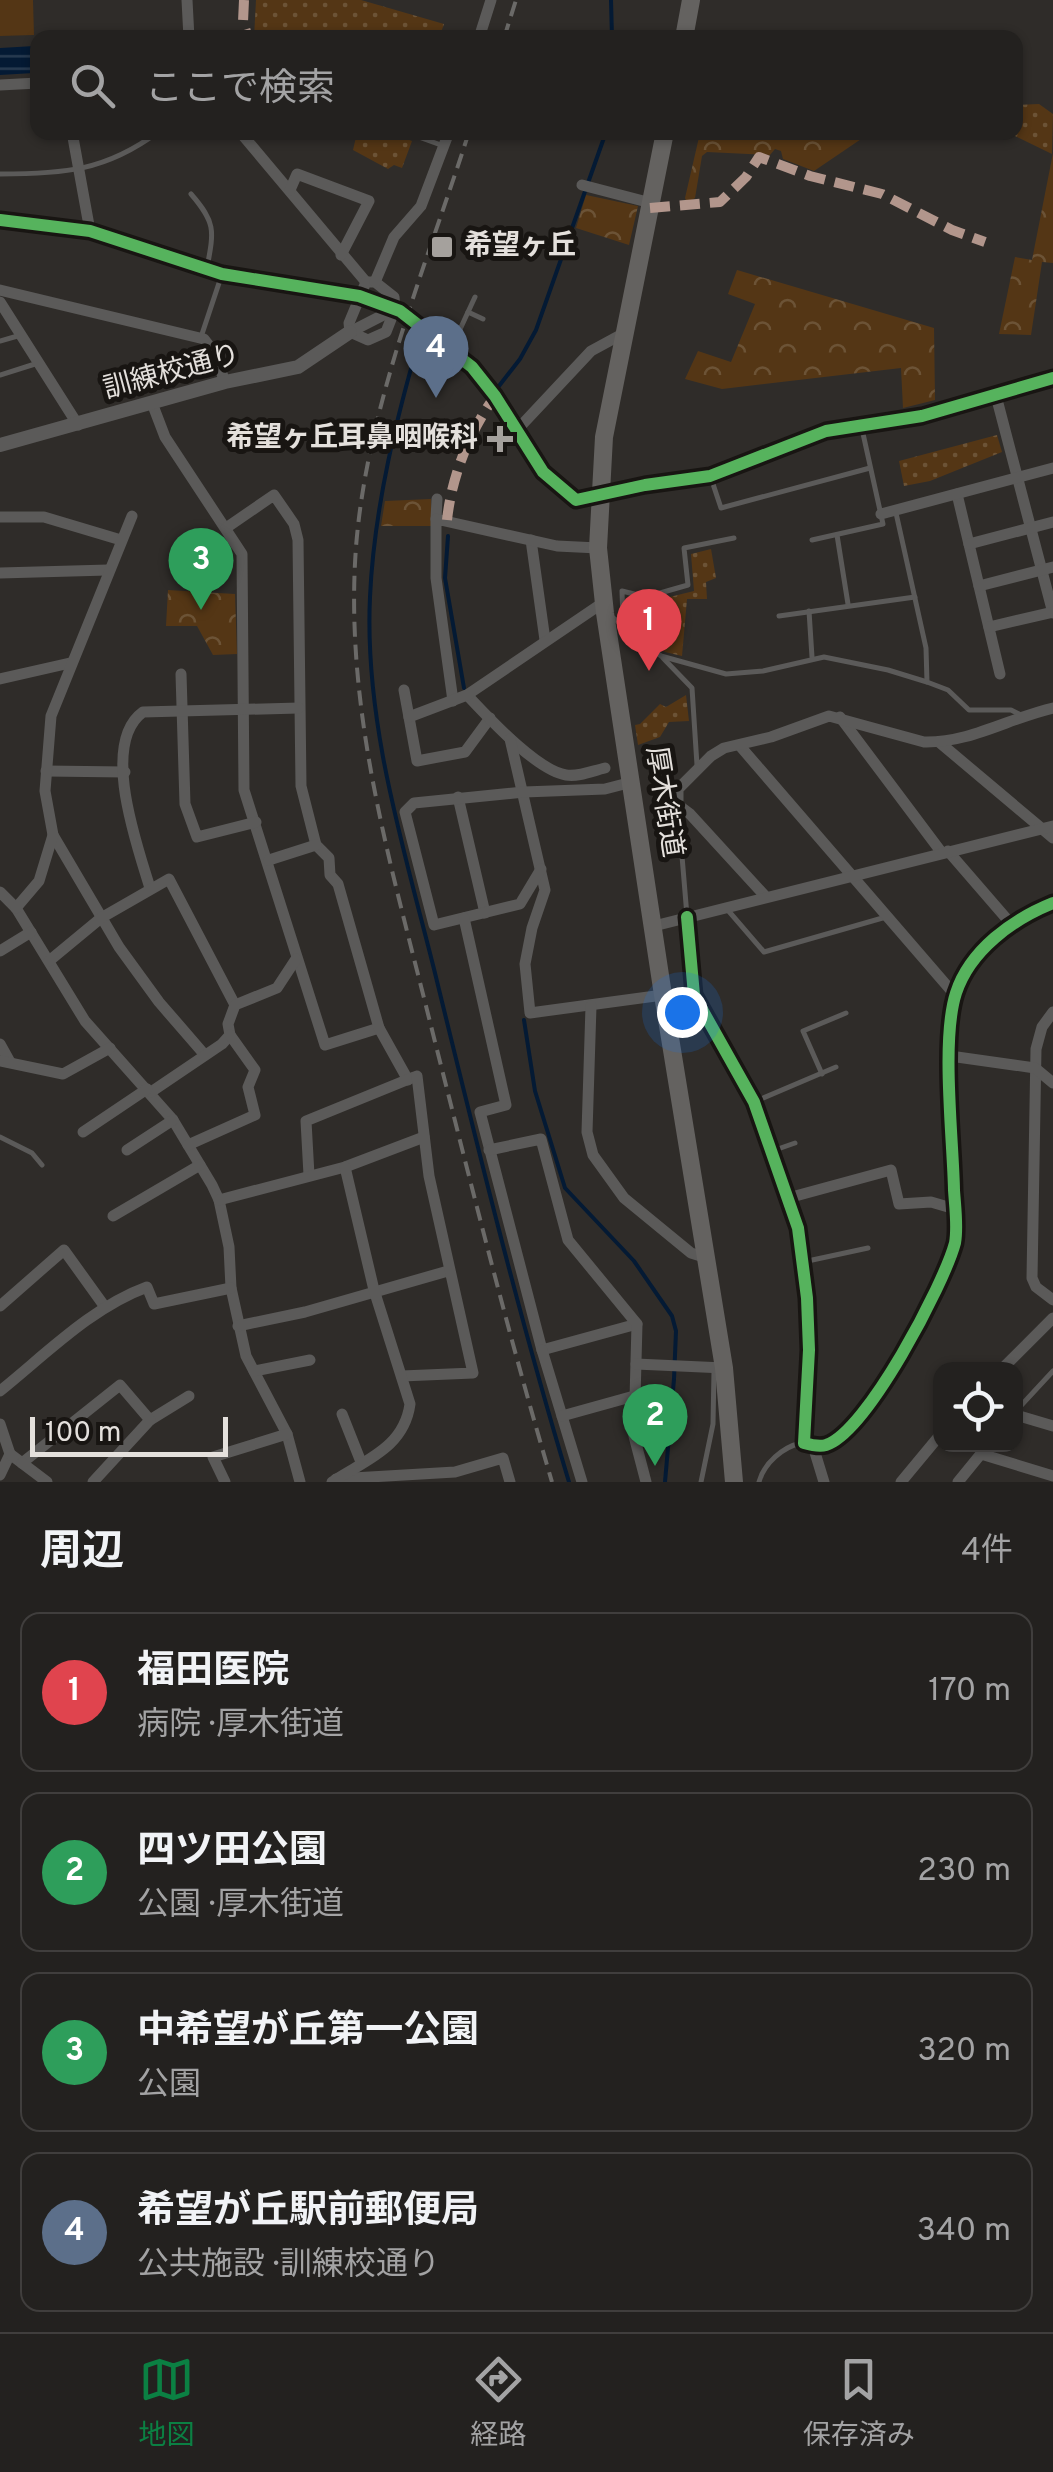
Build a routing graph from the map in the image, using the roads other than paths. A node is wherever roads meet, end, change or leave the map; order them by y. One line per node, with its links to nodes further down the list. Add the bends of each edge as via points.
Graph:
1 (187, 0): 4 (street)
2 (491, 0): 5 (street)
3 (691, 0): 6 (main road)
4 (189, 30)
5 (482, 30)
6 (685, 30)
7 (30, 83): 8 (street)
8 (0, 85)
9 (73, 140): 16 (street)
10 (146, 140): 16 (lane, via 120,158)
11 (247, 140): 19 (street)
12 (428, 140): 15 (lane)
13 (447, 140): 15 (street)
14 (663, 140): 21 (main road, 厚木街道)
15 (445, 146): 27 (street, via 421,206 394,237)
16 (78, 170): 17 (lane); 23 (street)
17 (0, 174)
18 (582, 185): 21 (street)
19 (290, 190): 24 (street); 24 (street, via 297,174 369,201)
20 (191, 194): 25 (lane, via 209,215)
21 (651, 203): 36 (main road, 厚木街道)
22 (0, 220): 23 (street)
23 (90, 231): 25 (street)
24 (340, 255): 27 (street)
25 (207, 269): 26 (street)
26 (222, 274): 29 (street); 38 (lane)
27 (370, 282): 29 (street); 32 (street, via 394,297)
28 (0, 290): 38 (street)
29 (359, 296): 32 (street); 35 (street)
30 (475, 297): 33 (lane)
31 (0, 302): 37 (street)
32 (394, 309): 35 (street); 40 (street)
33 (468, 312): 34 (lane); 40 (lane)
34 (483, 319)
35 (350, 332): 44 (street, 訓練校通り, via 298,367)
36 (626, 332): 49 (street, via 591,351); 55 (main road, 厚木街道)
37 (21, 335): 39 (lane); 41 (street)
38 (200, 338): 44 (street, via 214,352)
39 (0, 341)
40 (451, 349): 49 (street)
41 (39, 363): 42 (lane); 47 (street)
42 (0, 375)
43 (1053, 378): 45 (street)
44 (224, 382): 46 (street, 訓練校通り)
45 (995, 392): 48 (street, via 922,416); 54 (street)
46 (152, 403): 47 (street, 訓練校通り); 64 (street, via 166,437)
47 (78, 425): 50 (street, 訓練校通り)
48 (862, 426): 51 (lane); 53 (street, via 804,438)
49 (517, 430): 55 (street, via 543,472 576,500)
50 (0, 445)
51 (870, 468): 53 (lane, via 720,508); 59 (lane)
52 (1053, 468): 54 (street)
53 (710, 476): 55 (street)
54 (1018, 477): 56 (street); 65 (street)
55 (599, 494): 72 (main road, 厚木街道)
56 (957, 494): 58 (street); 71 (street)
57 (437, 499): 62 (street)
58 (896, 510): 59 (street); 77 (lane)
59 (881, 514): 66 (lane, via 883,524)
60 (132, 516): 68 (street)
61 (0, 517): 68 (street, via 44,518)
62 (436, 519): 69 (street); 95 (street, via 436,578)
63 (1053, 522): 65 (street)
64 (226, 528): 96 (street, via 274,496 294,524); 98 (street, via 242,554)
65 (1030, 528): 71 (street); 73 (street)
66 (837, 535): 70 (lane); 78 (lane)
67 (734, 538): 83 (lane, via 684,548 688,586 646,596 622,591)
68 (121, 540): 74 (street)
69 (531, 540): 72 (street); 85 (street)
70 (812, 540)
71 (969, 544): 76 (street)
72 (598, 548): 79 (main road, 厚木街道)
73 (1047, 569): 76 (street); 81 (street)
74 (108, 570): 75 (street); 88 (street)
75 (0, 573)
76 (980, 586): 84 (street)
77 (916, 596): 78 (lane); 92 (lane)
78 (848, 604): 80 (lane)
79 (604, 608): 83 (lane); 85 (street); 111 (main road, 厚木街道)
80 (809, 611): 82 (lane); 87 (lane)
81 (1053, 612): 84 (street)
82 (779, 616)
83 (623, 622): 86 (lane)
84 (989, 627): 90 (street)
85 (545, 640): 94 (street)
86 (661, 656): 87 (lane, via 726,674); 108 (lane, via 692,688)
87 (812, 658): 92 (lane)
88 (70, 663): 91 (street); 109 (street, via 51,716)
89 (181, 674): 99 (street)
90 (1000, 674)
91 (0, 679)
92 (928, 682): 100 (lane, via 969,710)
93 (404, 690): 101 (street)
94 (467, 696): 95 (street); 102 (street)
95 (453, 701): 101 (street)
96 (299, 708): 98 (street); 118 (street, via 301,786)
97 (1053, 708): 100 (street)
98 (242, 709): 99 (street); 115 (street, via 244,790)
99 (182, 710): 110 (street, via 143,712 133,719 124,733); 115 (street, via 185,804 198,837)
100 (1021, 715): 105 (street, via 962,740)
101 (409, 717): 102 (street, via 417,761 466,752)
102 (490, 718): 104 (street)
103 (840, 718): 105 (street); 106 (street); 119 (street)
104 (510, 739): 107 (street, via 559,773); 112 (street)
105 (939, 742): 116 (street)
106 (740, 746): 108 (street, via 724,748); 122 (street)
107 (605, 768)
108 (697, 770): 114 (street, via 678,788)
109 (46, 772): 110 (street); 117 (street)
110 (125, 772): 123 (street, via 126,809)
111 (632, 782): 112 (street, via 605,790); 135 (main road, 厚木街道)
112 (524, 792): 113 (street); 121 (street)
113 (458, 797): 129 (street); 133 (street, via 414,803 405,812 434,925)
114 (678, 805): 125 (street); 130 (lane)
115 (256, 822): 120 (street)
116 (1050, 831): 119 (street)
117 (53, 835): 128 (street, via 40,880); 132 (street)
118 (316, 845): 120 (street); 146 (street, via 338,884)
119 (945, 852): 122 (street); 134 (street)
120 (268, 860): 138 (street)
121 (541, 869): 129 (street, via 520,904); 143 (street, via 545,890 525,964 530,1014)
122 (851, 875): 125 (street); 131 (street)
123 (150, 888): 132 (street); 142 (street, via 170,879)
124 (0, 892): 128 (street)
125 (766, 897): 127 (street)
126 (1053, 902): 134 (street)
127 (725, 907): 130 (street); 131 (lane, via 764,952)
128 (16, 908): 136 (street)
129 (485, 913): 133 (street)
130 (688, 916): 135 (street); 159 (street, via 694,995)
131 (888, 916): 141 (street)
132 (102, 918): 139 (street); 150 (street, via 158,1002)
133 (464, 918): 167 (street, via 506,1105 480,1112)
134 (1012, 925): 141 (street, via 976,956)
135 (654, 926): 140 (main road, 厚木街道)
136 (31, 932): 137 (street); 139 (street)
137 (0, 950)
138 (296, 959): 142 (street, via 277,988); 146 (street, via 324,1045)
139 (48, 961): 149 (street)
140 (663, 994): 143 (street); 178 (main road, 厚木街道)
141 (956, 995): 151 (street)
142 (235, 1005): 147 (street)
143 (592, 1006): 178 (street, via 587,1132 594,1155 624,1198)
144 (1053, 1012): 154 (street, via 1042,1027)
145 (846, 1014): 155 (lane, via 803,1031)
146 (379, 1028): 156 (street)
147 (230, 1035): 150 (street); 165 (street, via 255,1070 248,1087 255,1116)
148 (0, 1044): 152 (street)
149 (110, 1048): 152 (street, via 63,1074); 158 (street)
150 (204, 1054): 158 (street)
151 (950, 1056): 154 (street); 175 (street)
152 (5, 1062)
153 (836, 1068): 155 (lane)
154 (1035, 1068): 157 (street); 183 (street, via 1032,1278)
155 (822, 1074): 159 (lane)
156 (416, 1076): 163 (street); 172 (street, via 306,1121)
157 (1053, 1083)
158 (149, 1090): 160 (street); 161 (street)
159 (754, 1102): 168 (street)
160 (172, 1120): 165 (street); 166 (street)
161 (83, 1132)
162 (0, 1136): 169 (lane)
163 (424, 1137): 171 (street); 180 (street)
164 (795, 1143): 168 (lane)
165 (188, 1145): 170 (street)
166 (126, 1150)
167 (489, 1150): 187 (street, via 541,1139 568,1240); 189 (street)
168 (772, 1151): 173 (street)
169 (42, 1165)
170 (200, 1165): 174 (street); 176 (street)
171 (345, 1166): 172 (street); 182 (street)
172 (309, 1175): 174 (street)
173 (788, 1198): 175 (street, via 891,1170 899,1204 931,1202); 179 (street)
174 (219, 1200): 181 (street)
175 (955, 1210): 209 (street, via 956,1241 881,1390 838,1438)
176 (113, 1216)
177 (868, 1248): 179 (lane)
178 (706, 1258): 193 (main road, 厚木街道)
179 (803, 1262): 209 (street)
180 (448, 1271): 182 (street); 196 (street, via 472,1373)
181 (231, 1288): 185 (street, via 154,1304 147,1286); 188 (street)
182 (374, 1290): 188 (street); 196 (street)
183 (1053, 1300)
184 (0, 1306): 185 (street, via 64,1250)
185 (105, 1307): 197 (street)
186 (1053, 1318): 191 (street)
187 (637, 1324): 189 (street); 192 (street)
188 (238, 1326): 195 (street)
189 (542, 1350): 202 (street)
190 (310, 1360): 195 (street)
191 (1009, 1362)
192 (636, 1364): 193 (street); 199 (street)
193 (719, 1368): 225 (lane); 226 (main road, 厚木街道)
194 (1053, 1371): 200 (lane)
195 (254, 1372): 207 (street)
196 (402, 1376): 213 (street, via 410,1404 402,1434)
197 (0, 1391)
198 (189, 1396): 204 (street)
199 (634, 1396): 202 (street); 224 (street, via 634,1436)
200 (1023, 1406)
201 (342, 1414): 213 (street)
202 (562, 1416): 223 (street)
203 (1023, 1416): 206 (street)
204 (150, 1420): 214 (street, via 120,1385); 219 (street)
205 (0, 1424): 212 (street)
206 (1053, 1426)
207 (287, 1434): 220 (street, via 213,1458); 221 (street)
208 (933, 1443): 229 (street)
209 (809, 1444): 227 (lane, via 784,1448); 228 (street)
210 (983, 1452): 230 (street)
211 (990, 1452): 216 (street)
212 (10, 1454): 214 (street); 215 (street)
213 (362, 1462): 217 (street)
214 (22, 1463): 218 (street)
215 (0, 1475)
216 (1053, 1476)
217 (334, 1481): 222 (street, via 455,1472 503,1458)
218 (47, 1482)
219 (92, 1482)
220 (226, 1482)
221 (300, 1482)
222 (510, 1482)
223 (582, 1482)
224 (646, 1482)
225 (701, 1482)
226 (734, 1482)
227 (759, 1482)
228 (824, 1482)
229 (901, 1482)
230 (958, 1482)

